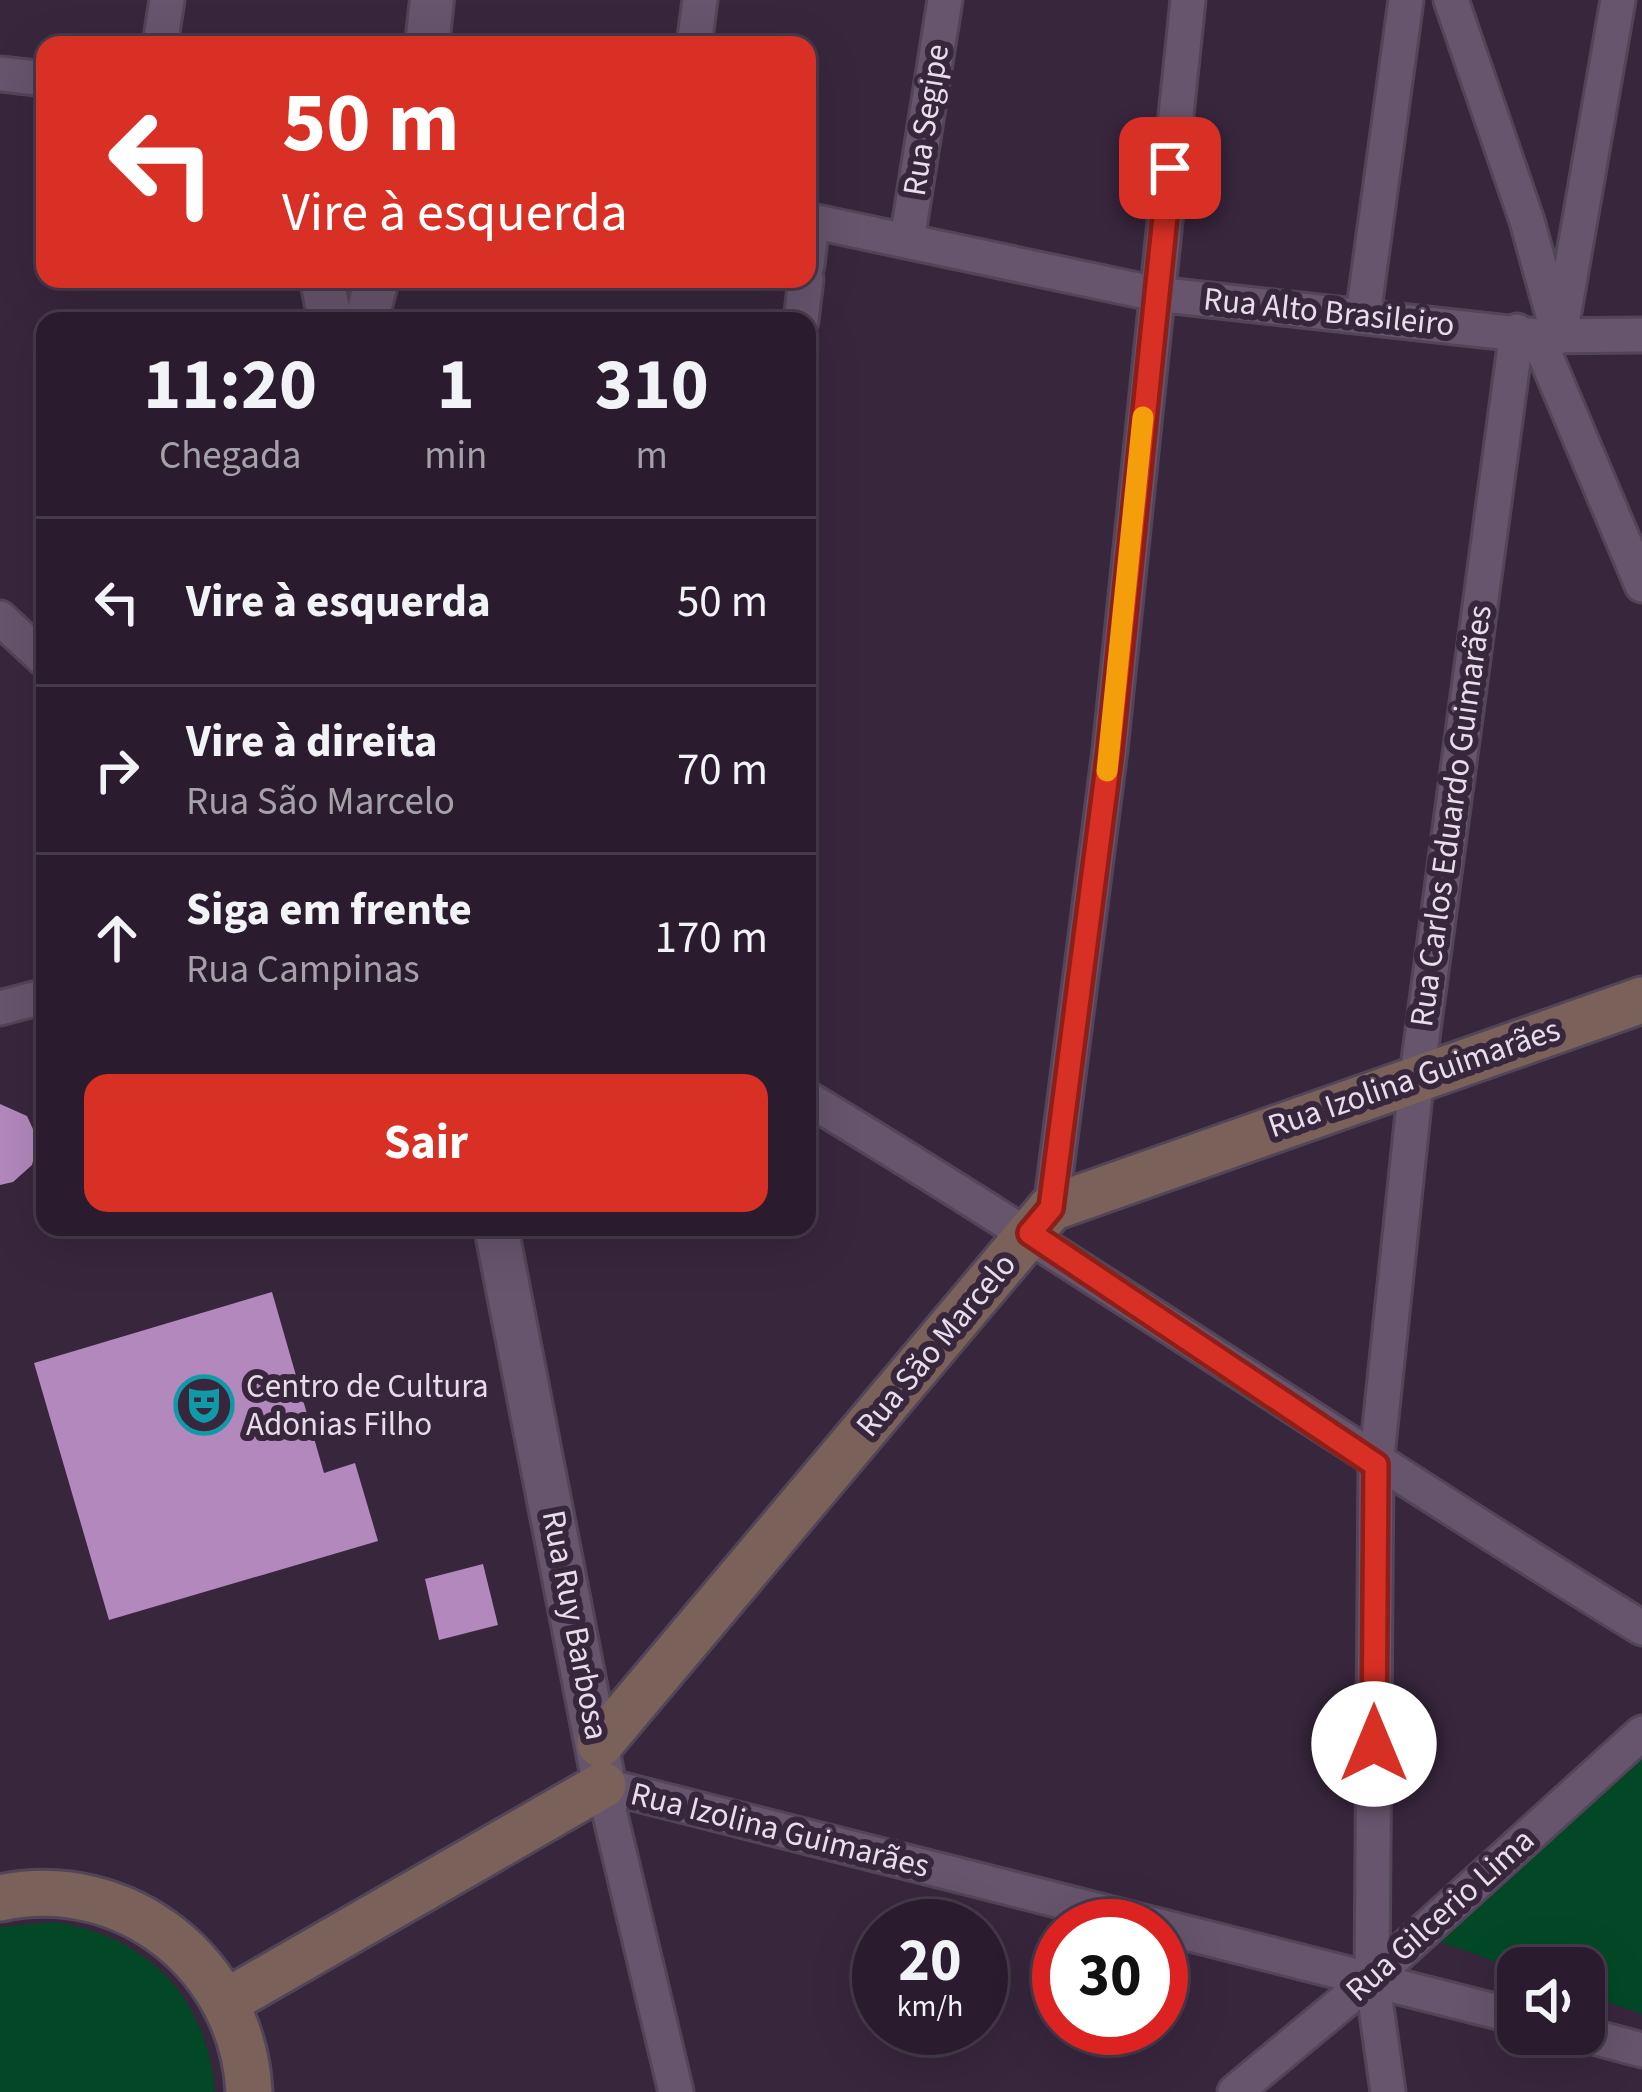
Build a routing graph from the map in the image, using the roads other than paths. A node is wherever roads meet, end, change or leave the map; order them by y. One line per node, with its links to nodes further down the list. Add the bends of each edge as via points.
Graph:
1 (166, 0): 9 (street)
2 (432, 0): 10 (street)
3 (700, 0): 11 (street)
4 (945, 0): 15 (street, Rua Segipe)
5 (1188, 0): 16 (street)
6 (1406, 0): 17 (street)
7 (1451, 0): 18 (street, via 1527,221)
8 (1618, 0): 18 (street, Rua Carlos Eduardo Guimarães)
9 (161, 36)
10 (428, 36)
11 (695, 36)
12 (0, 74): 13 (street)
13 (36, 78)
14 (816, 221): 15 (street, Rua Alto Brasileiro)
15 (907, 240): 16 (street, Rua Alto Brasileiro)
16 (1156, 294): 17 (street, Rua Alto Brasileiro); 28 (street, via 1110,750)
17 (1363, 316): 18 (street, Rua Alto Brasileiro)
18 (1538, 335): 19 (street, Rua Alto Brasileiro); 20 (street); 26 (street, Rua Carlos Eduardo Guimarães)
19 (1642, 335)
20 (1642, 585)
21 (0, 618): 22 (street)
22 (36, 652)
23 (36, 998): 25 (street)
24 (1642, 1000): 26 (main road, Rua Izolina Guimarães)
25 (0, 1008)
26 (1417, 1075): 28 (main road, Rua Izolina Guimarães); 30 (street, Rua Carlos Eduardo Guimarães)
27 (816, 1103): 28 (street)
28 (1040, 1221): 30 (street); 33 (main road, Rua São Marcelo)
29 (498, 1236): 33 (street, Rua Ruy Barbosa)
30 (1376, 1465): 31 (street); 35 (street, Rua Carlos Eduardo Guimarães)
31 (1642, 1628)
32 (1642, 1733): 35 (street, Rua Gilcerio Lima)
33 (601, 1765): 35 (street, Rua Izolina Guimarães); 36 (main road, Rua Izolina Guimarães); 41 (street, Rua Ruy Barbosa)
34 (0, 1898): 36 (main road, via 52,1893 123,1907 182,1945)
35 (1372, 1978): 37 (street, Rua Izolina Guimarães); 42 (street, Rua Gilcerio Lima); 43 (street, Rua Carlos Eduardo Guimarães)
36 (226, 2002): 40 (main road)
37 (1497, 2011)
38 (1605, 2040): 39 (street)
39 (1642, 2050)
40 (249, 2092)
41 (676, 2092)
42 (1235, 2092)
43 (1388, 2092)

